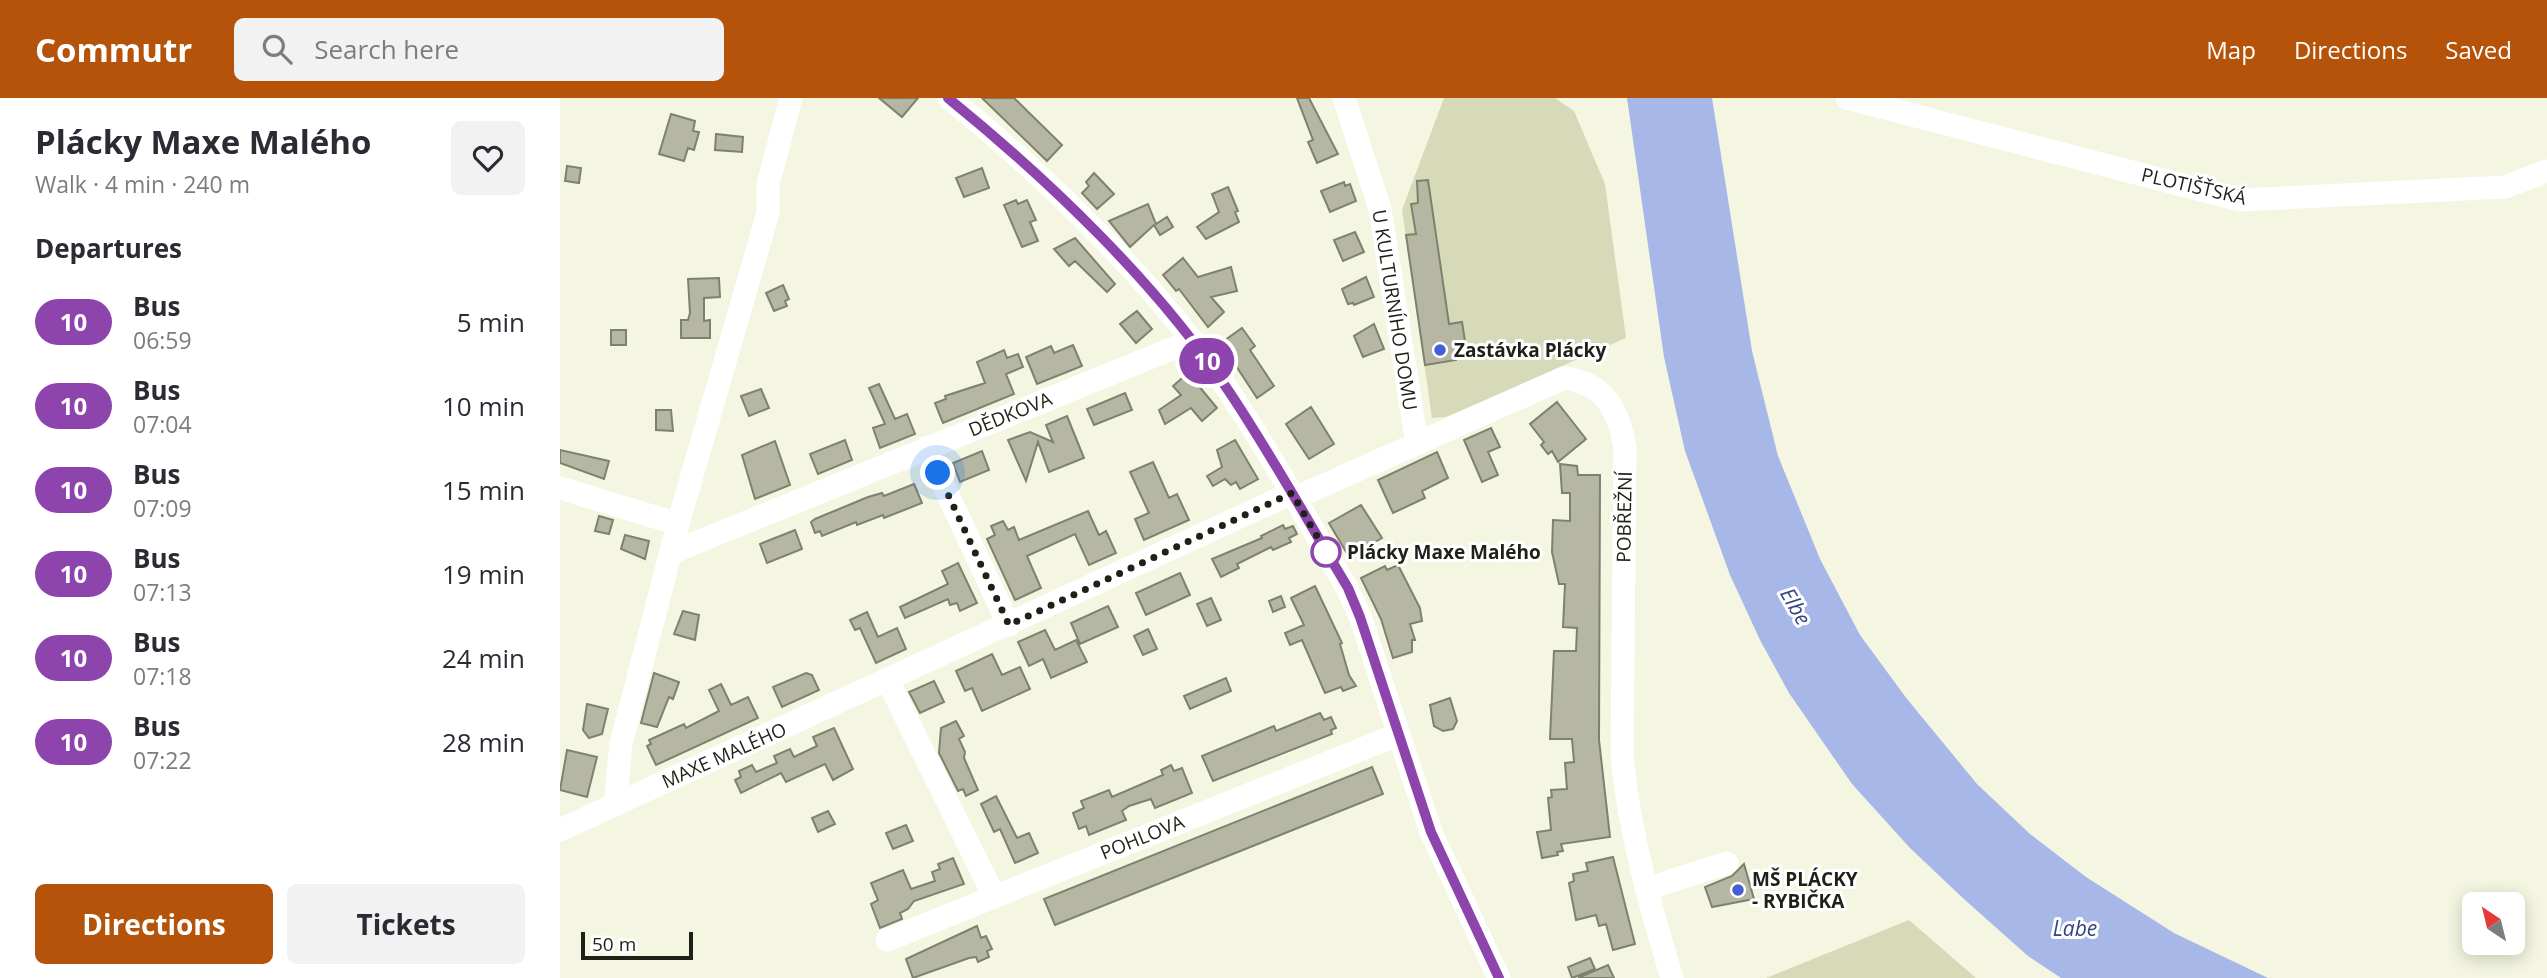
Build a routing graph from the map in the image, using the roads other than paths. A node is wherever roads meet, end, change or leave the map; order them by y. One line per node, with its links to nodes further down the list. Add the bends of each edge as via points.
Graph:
1 (791, 98): 11 (street, via 768,184 768,213)
2 (948, 98): 6 (street, via 1050,186)
3 (1344, 98): 7 (street, U KULTURNÍHO DOMU, via 1380,209)
4 (1847, 98): 5 (street, PLOTIŠŤSKÁ, via 2240,200 2505,187)
5 (2547, 171)
6 (1191, 341): 8 (street, DĚDKOVA); 10 (street, via 1229,392)
7 (1417, 444): 10 (street, POBŘEŽNÍ); 19 (street, POBŘEŽNÍ, via 1564,379 1592,386 1613,406 1625,447 1622,756)
8 (926, 448): 12 (street, DĚDKOVA); 13 (street)
9 (560, 488): 11 (street)
10 (1293, 496): 13 (street, MAXE MALÉHO); 15 (street, via 1348,588)
11 (678, 524): 12 (street)
12 (673, 552): 16 (street, via 621,744)
13 (1009, 625): 14 (street, MAXE MALÉHO)
14 (888, 681): 16 (street, MAXE MALÉHO); 20 (street)
15 (1397, 735): 20 (street, POHLOVA); 22 (street, via 1431,832)
16 (615, 805): 17 (street, MAXE MALÉHO)
17 (560, 830)
18 (1727, 863): 19 (street)
19 (1646, 889): 23 (street, POBŘEŽNÍ)
20 (994, 896): 21 (street, POHLOVA)
21 (887, 940)
22 (1499, 978)
23 (1672, 978)

